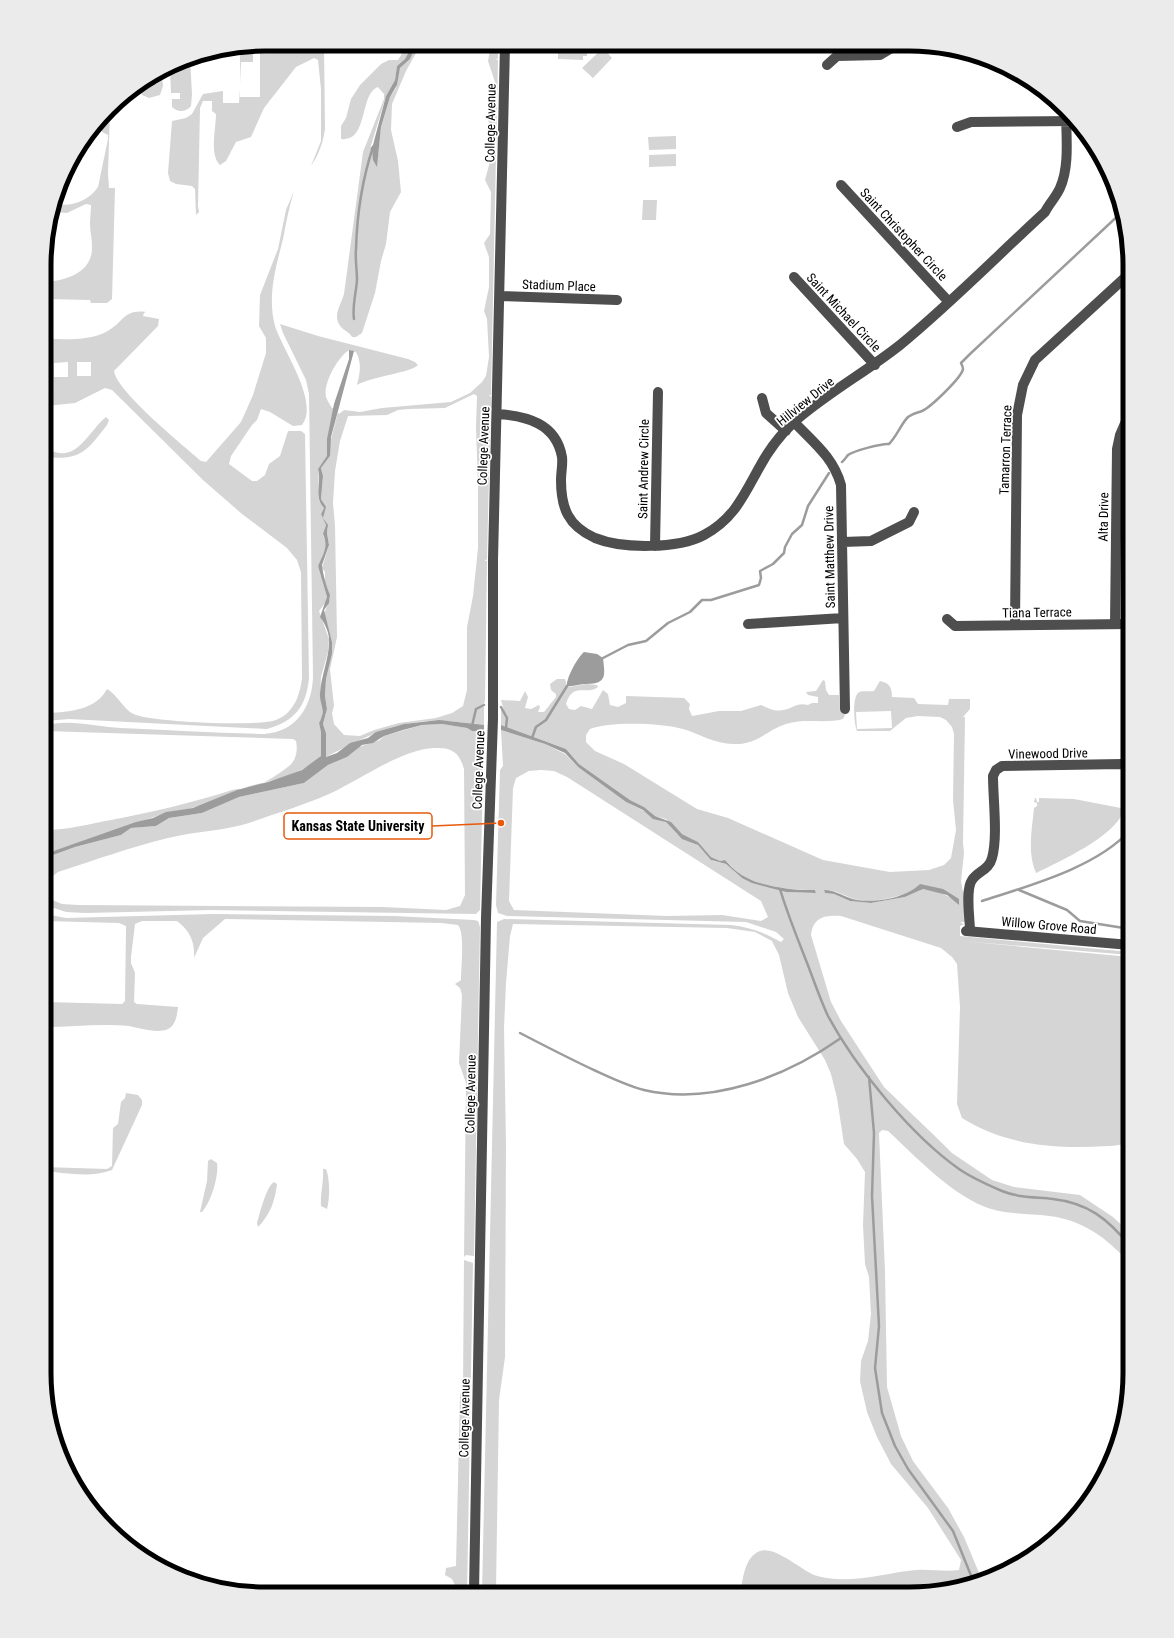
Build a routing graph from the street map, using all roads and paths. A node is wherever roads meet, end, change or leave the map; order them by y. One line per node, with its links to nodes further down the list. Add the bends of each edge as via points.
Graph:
1 (505, 51): 10 (street, College Avenue)
2 (885, 51): 3 (street, via 880,55 837,56)
3 (827, 65)
4 (1063, 117): 6 (street, via 971,122)
5 (1069, 123): 12 (street, Hillview Drive, via 1063,178 1060,189 1045,212)
6 (957, 127)
7 (841, 185): 12 (street, Saint Christopher Circle)
8 (794, 277): 13 (street, Saint Michael Circle)
9 (1123, 279): 28 (street, Tamarron Terrace, via 1035,360 1023,385 1017,414)
10 (500, 296): 11 (street, Stadium Place); 16 (street, College Avenue)
11 (617, 300)
12 (948, 301): 13 (street, Hillview Drive)
13 (874, 365): 17 (street, Hillview Drive)
14 (658, 392): 22 (street, Saint Andrew Circle)
15 (762, 398): 19 (street, via 766,413)
16 (498, 414): 22 (street, Hillview Drive, via 536,420 549,431 562,456 561,491 564,507 569,519 582,531 608,542); 33 (street, College Avenue, via 492,575 493,719 486,918)
17 (794, 422): 19 (street, Hillview Drive); 21 (street, Saint Matthew Drive, via 830,459 837,470 841,485)
18 (1123, 427): 26 (street, Alta Drive, via 1117,449)
19 (786, 431): 22 (street, Hillview Drive, via 759,466 743,500 719,526 688,542)
20 (914, 512): 21 (street, via 909,522 871,541)
21 (843, 542): 23 (street, Saint Matthew Drive)
22 (655, 546)
23 (843, 618): 25 (street); 29 (street, Saint Matthew Drive)
24 (947, 619): 28 (street, Tiana Terrace, via 955,626)
25 (748, 624)
26 (1115, 624): 27 (street, Tiana Terrace); 28 (street, Tiana Terrace)
27 (1123, 624)
28 (1015, 625)
29 (845, 709)
30 (1123, 764): 31 (street, Vinewood Drive, via 1002,766 996,770 993,776 992,858 989,866 971,880)
31 (968, 931): 32 (street, Willow Grove Road)
32 (1123, 944)
33 (474, 1587)

